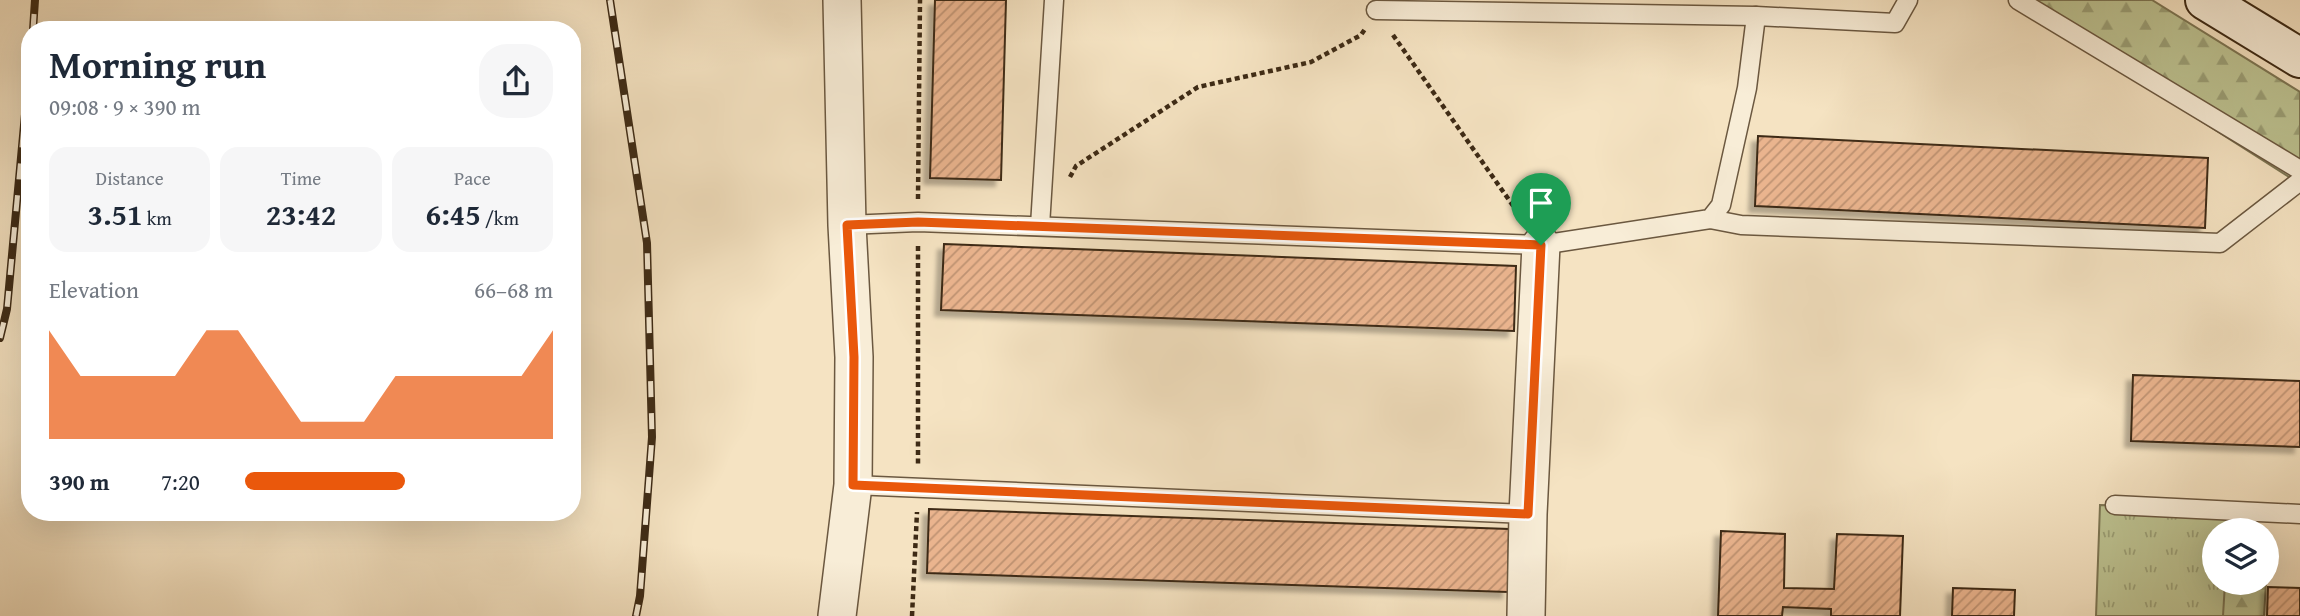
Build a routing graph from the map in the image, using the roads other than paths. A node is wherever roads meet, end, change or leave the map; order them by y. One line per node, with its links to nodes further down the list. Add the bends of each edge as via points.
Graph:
1 (842, 0): 12 (street)
2 (1054, 0): 13 (lane)
3 (1908, 0): 7 (lane, via 1895,23)
4 (2018, 0): 9 (lane)
5 (2205, 0): 8 (main road)
6 (1376, 10): 7 (lane)
7 (1756, 16): 11 (lane, via 1721,205)
8 (2300, 58)
9 (2300, 170)
10 (2300, 181): 11 (lane, via 2220,243 1741,225)
11 (1710, 219): 14 (lane)
12 (847, 225): 13 (lane); 15 (street, via 854,357)
13 (1040, 226): 14 (lane)
14 (1541, 245): 17 (street)
15 (853, 485): 17 (lane); 19 (street)
16 (2115, 505): 18 (lane)
17 (1528, 514): 20 (street)
18 (2300, 514)
19 (837, 616)
20 (1526, 616)

